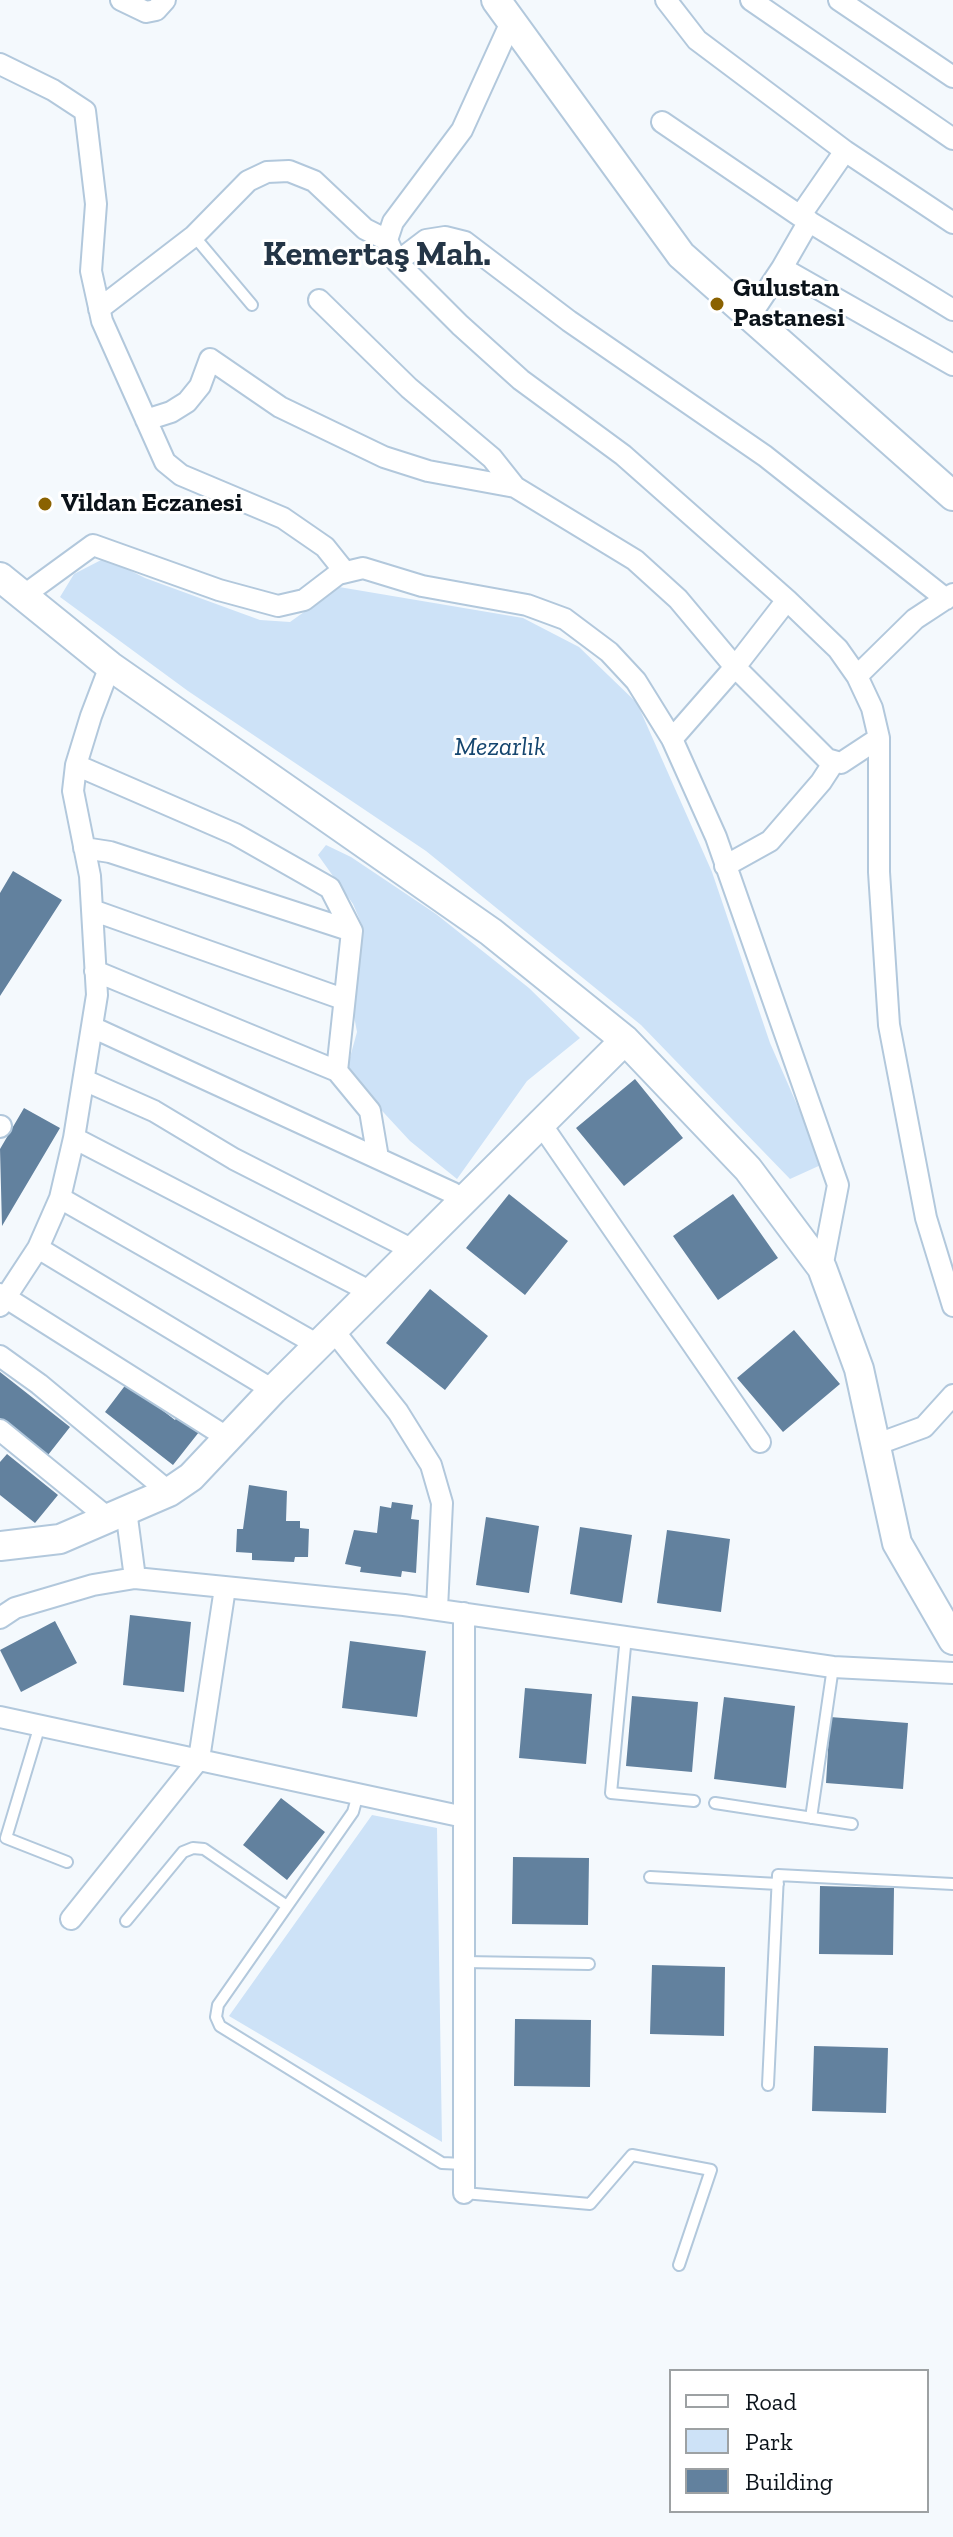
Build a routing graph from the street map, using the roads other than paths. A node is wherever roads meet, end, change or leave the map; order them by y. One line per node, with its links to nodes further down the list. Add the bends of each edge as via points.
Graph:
1 (121, 0): 2 (street, via 146,12)
2 (165, 0)
3 (666, 0): 11 (street, via 697,40)
4 (751, 0): 10 (street)
5 (839, 0): 8 (street)
6 (504, 10): 15 (street, via 462,130 393,222); 22 (street, via 681,255)
7 (0, 64): 20 (street, via 85,111 96,204 91,271)
8 (953, 77)
9 (662, 122): 12 (street)
10 (953, 139)
11 (845, 151): 12 (street); 13 (street)
12 (805, 219): 17 (street); 21 (street)
13 (953, 223)
14 (194, 236): 15 (street, via 248,181 278,171 314,181 365,229); 19 (lane); 20 (street)
15 (387, 240): 16 (street)
16 (397, 262): 30 (street, via 426,240 465,242 765,456); 31 (street, via 521,380 623,455)
17 (782, 268): 22 (street); 23 (street)
18 (319, 300): 25 (street, via 409,388 492,458)
19 (252, 305)
20 (99, 309): 24 (street)
21 (953, 310)
22 (750, 316): 26 (street)
23 (953, 365)
24 (146, 420): 25 (street, via 187,402 210,359 280,407 384,457); 27 (street, via 165,462 181,475 283,518 325,547)
25 (515, 487): 33 (street, via 635,560 678,599)
26 (953, 496)
27 (345, 572): 29 (street, via 304,600 278,606 93,545); 36 (street, via 363,568 422,586 527,605 565,619 609,652 636,681)
28 (0, 577): 29 (street)
29 (23, 596): 32 (street)
30 (950, 596): 34 (street, via 915,619)
31 (787, 600): 33 (street); 34 (street, via 838,649)
32 (110, 666): 38 (street); 46 (street, via 491,932)
33 (735, 667): 36 (street); 37 (street)
34 (857, 676): 35 (street)
35 (879, 738): 37 (street, via 849,759); 59 (street, via 879,872 889,1025 926,1218)
36 (672, 739): 40 (street)
37 (834, 762): 40 (street, via 770,841)
38 (76, 765): 39 (street, via 73,791); 42 (street, via 235,834 304,872 330,888)
39 (84, 848): 41 (street); 42 (street)
40 (725, 866): 56 (street, via 838,1185)
41 (92, 910): 43 (street); 44 (street)
42 (352, 931): 44 (street)
43 (95, 971): 45 (street); 47 (street)
44 (343, 999): 47 (street)
45 (92, 1027): 48 (street); 51 (street)
46 (625, 1040): 49 (street); 56 (street, via 748,1169)
47 (337, 1071): 51 (street, via 370,1111)
48 (84, 1080): 50 (street); 55 (street, via 154,1111 234,1159)
49 (541, 1124): 55 (street); 66 (street)
50 (74, 1138): 53 (street); 57 (street)
51 (378, 1158): 52 (street)
52 (453, 1193)
53 (60, 1198): 54 (street); 60 (street)
54 (38, 1248): 58 (street); 62 (street)
55 (413, 1250): 57 (street)
56 (822, 1268): 67 (street, via 859,1369)
57 (371, 1292): 60 (street)
58 (2, 1299): 65 (street)
59 (953, 1306)
60 (325, 1338): 62 (street); 73 (street, via 398,1412 431,1465 442,1503)
61 (0, 1356): 68 (street)
62 (273, 1390): 65 (street)
63 (953, 1395): 67 (street, via 924,1427)
64 (0, 1430): 69 (street)
65 (228, 1438): 68 (street)
66 (760, 1442)
67 (875, 1445): 77 (street, via 897,1543)
68 (169, 1492): 69 (street)
69 (117, 1514): 70 (street, via 60,1539); 71 (street)
70 (0, 1546)
71 (135, 1578): 72 (street); 75 (street, via 41,1600)
72 (225, 1588): 73 (street); 82 (street)
73 (437, 1609): 74 (street)
74 (464, 1613): 76 (street); 86 (street)
75 (0, 1618)
76 (626, 1636): 78 (street); 84 (lane, via 611,1793)
77 (953, 1640)
78 (833, 1667): 79 (street); 87 (lane)
79 (953, 1673)
80 (0, 1717): 81 (street)
81 (40, 1725): 82 (street); 89 (lane, via 6,1838)
82 (199, 1759): 83 (street); 94 (street)
83 (358, 1794): 86 (street); 93 (lane, via 353,1812)
84 (694, 1801)
85 (715, 1803): 87 (lane)
86 (464, 1817): 96 (street)
87 (811, 1818): 88 (lane)
88 (852, 1824)
89 (67, 1862)
90 (650, 1877): 91 (lane)
91 (778, 1884): 92 (lane, via 778,1875); 98 (lane)
92 (953, 1884)
93 (287, 1906): 95 (lane, via 204,1849 193,1848 183,1852); 99 (lane, via 218,2005 220,2026 442,2163)
94 (71, 1919)
95 (126, 1921)
96 (464, 1962): 97 (lane); 99 (street)
97 (589, 1964)
98 (768, 2085)
99 (464, 2164): 100 (street)
100 (464, 2193): 101 (lane, via 590,2204 632,2155 711,2170)
101 (679, 2265)

